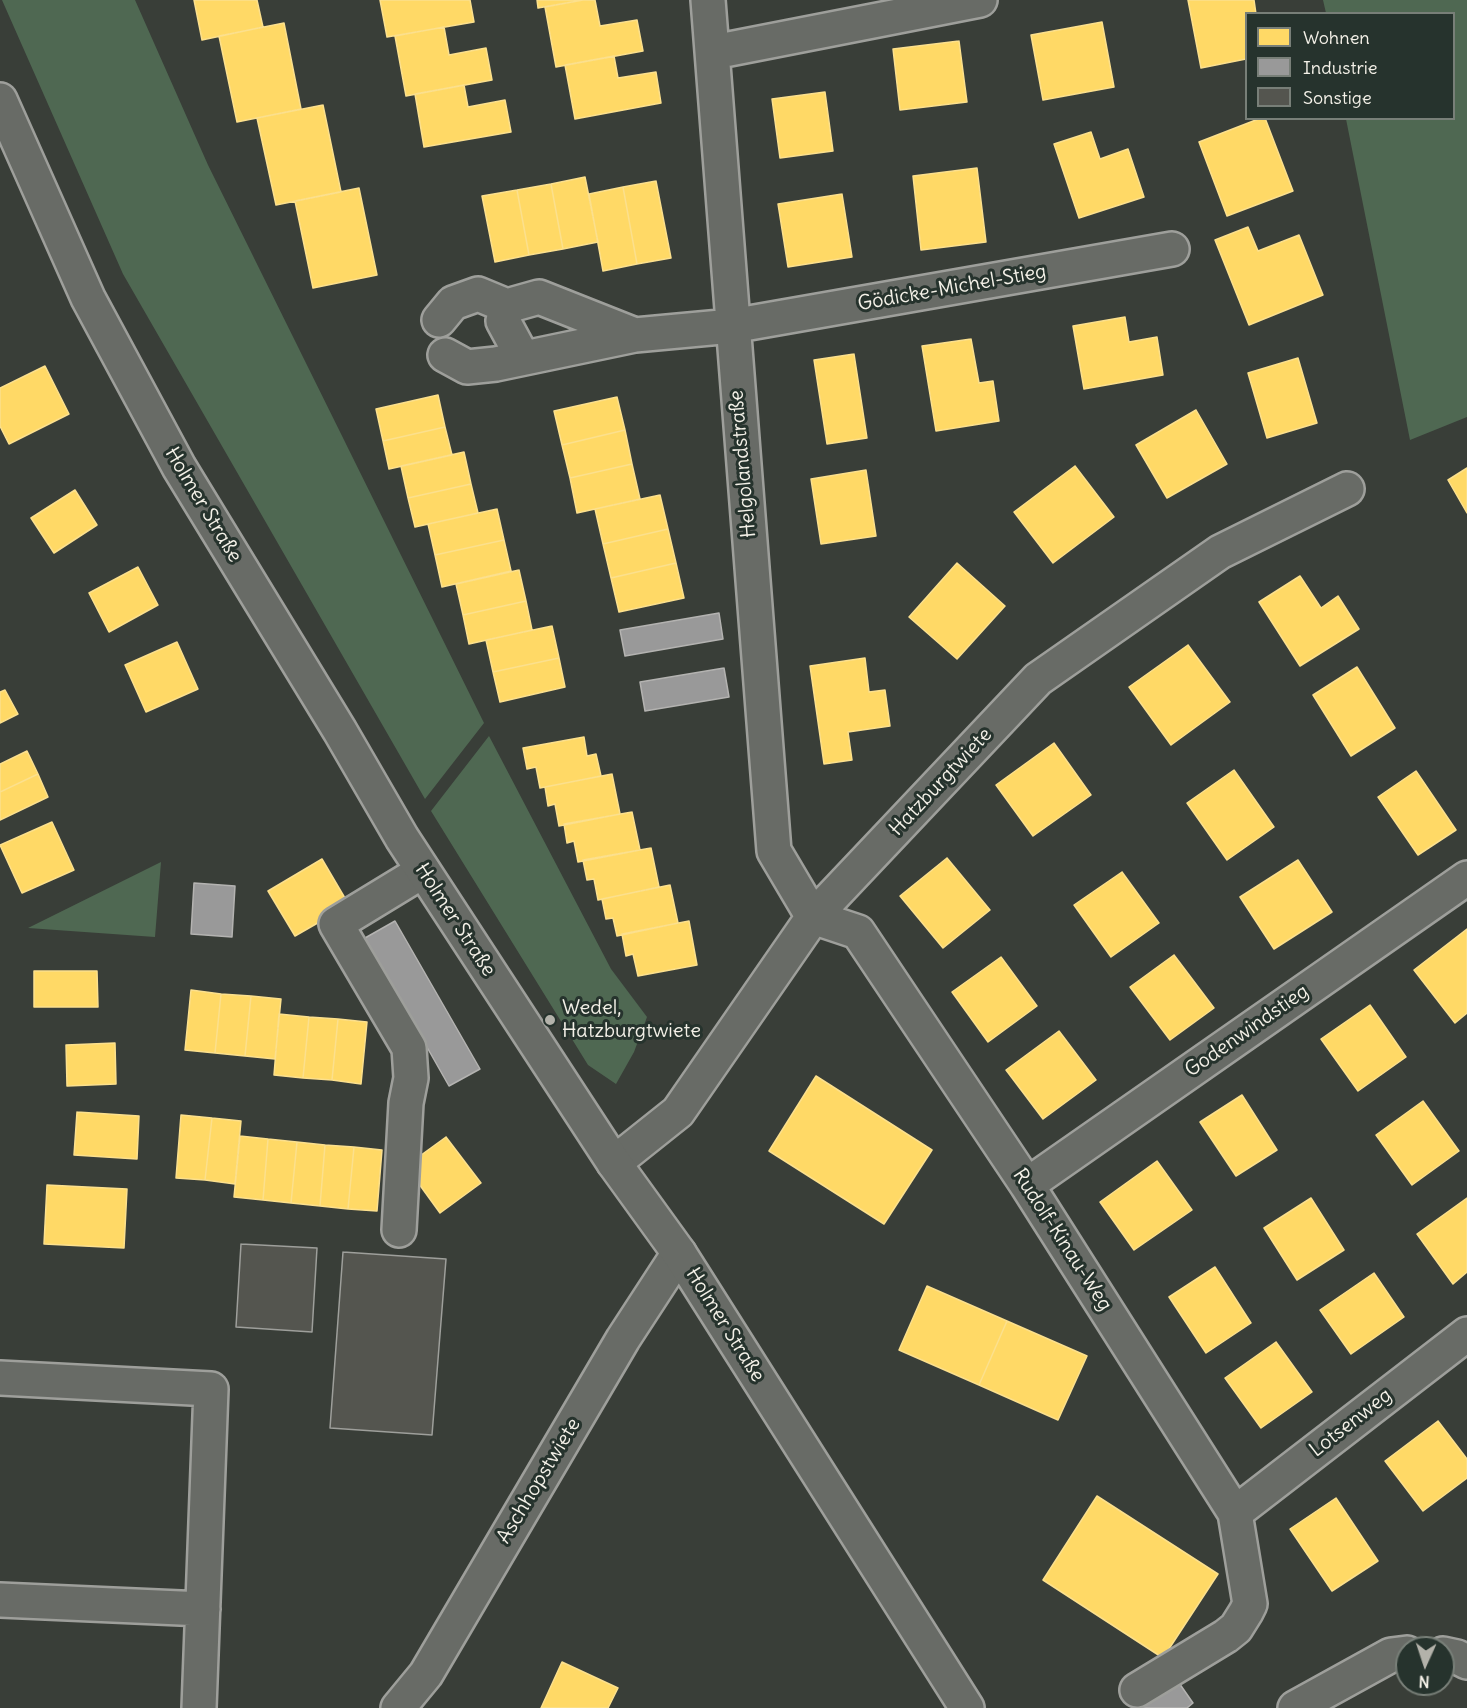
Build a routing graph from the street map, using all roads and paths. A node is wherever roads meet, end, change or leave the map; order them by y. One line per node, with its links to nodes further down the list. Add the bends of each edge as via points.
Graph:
1 (708, 0): 3 (street, Helgolandstraße)
2 (980, 0): 3 (street)
3 (714, 52): 8 (street, Helgolandstraße)
4 (0, 100): 13 (street, Holmer Straße, via 88,298 179,467)
5 (1172, 249): 8 (street, Gödicke-Michel-Stieg)
6 (507, 306): 7 (street, via 478,294 453,303); 9 (street, via 539,297); 11 (street, via 503,321)
7 (439, 320)
8 (732, 326): 9 (street, Gödicke-Michel-Stieg); 15 (street, Helgolandstraße, via 774,851)
9 (635, 335): 11 (street, Gödicke-Michel-Stieg)
10 (445, 355): 11 (street, Gödicke-Michel-Stieg, via 467,367)
11 (523, 358)
12 (1347, 489): 15 (street, Hatzburgtwiete, via 1220,552 1038,679)
13 (423, 871): 16 (street, Holmer Straße); 18 (street, via 336,924 410,1048)
14 (1467, 878): 17 (street, Godenwindstieg)
15 (813, 917): 16 (street, Hatzburgtwiete, via 678,1112); 17 (street, Rudolf-Kinau-Weg, via 858,932)
16 (614, 1163): 19 (street, Holmer Straße)
17 (1027, 1185): 22 (street, Rudolf-Kinau-Weg)
18 (399, 1230)
19 (679, 1253): 28 (street, Aschhopstwiete, via 623,1339 426,1674); 29 (street, Holmer Straße)
20 (1467, 1334): 22 (street, Lotsenweg)
21 (0, 1378): 24 (street, via 211,1389)
22 (1235, 1513): 26 (street, Rudolf-Kinau-Weg, via 1250,1604 1236,1628)
23 (0, 1600): 24 (street)
24 (203, 1609): 27 (street)
25 (1395, 1654): 30 (street)
26 (1137, 1690)
27 (199, 1708)
28 (398, 1708)
29 (967, 1708)
30 (1295, 1708)

